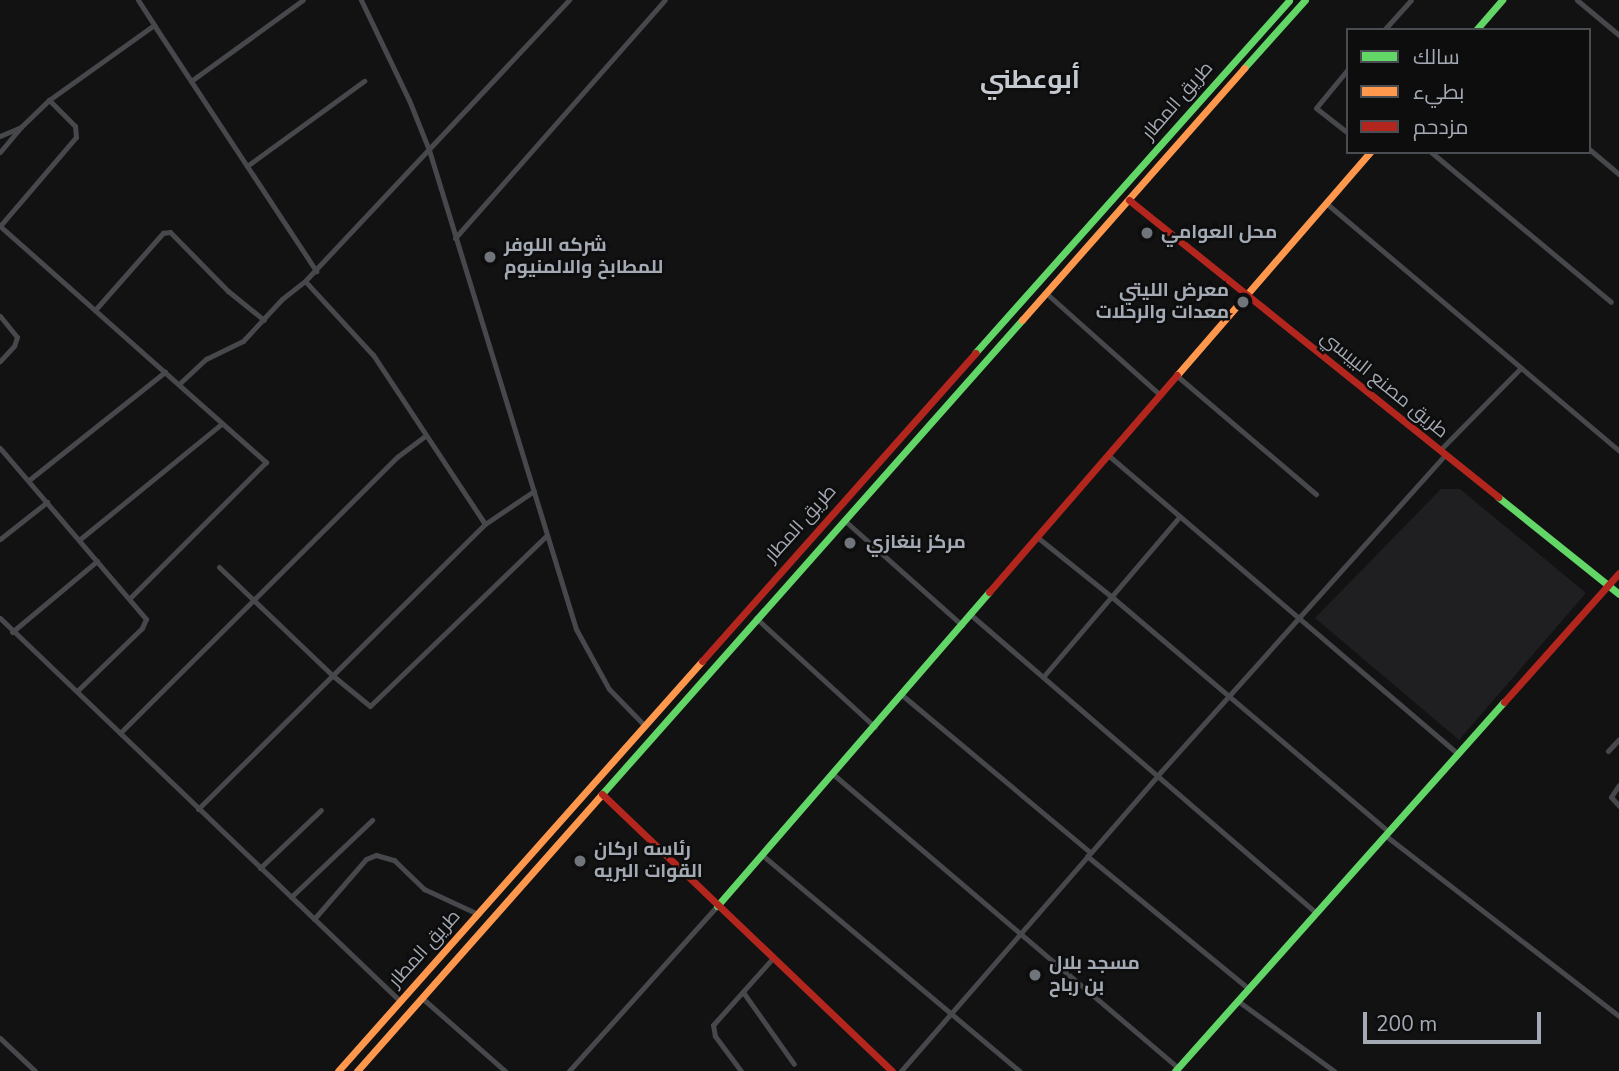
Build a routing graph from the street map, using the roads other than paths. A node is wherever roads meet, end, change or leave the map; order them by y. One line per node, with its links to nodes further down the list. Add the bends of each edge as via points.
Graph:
1 (138, 0): 11 (street)
2 (303, 0): 16 (street)
3 (361, 0): 22 (street)
4 (569, 0): 22 (street)
5 (665, 0): 32 (street)
6 (1289, 0): 83 (main road, طريق المطار)
7 (1305, 0): 29 (main road, طريق المطار)
8 (1411, 0): 12 (street)
9 (1502, 0): 13 (main road)
10 (1577, 0): 14 (street)
11 (154, 25): 16 (street); 18 (street)
12 (1386, 28)
13 (1478, 28)
14 (1619, 35)
15 (1346, 71): 20 (street, via 1316,108)
16 (191, 81): 27 (street)
17 (364, 81): 27 (street)
18 (49, 100): 19 (street); 31 (street, via 75,125 76,137)
19 (21, 127): 21 (street); 24 (street)
20 (1346, 131)
21 (0, 136)
22 (429, 150): 32 (street); 33 (street)
23 (1591, 151): 28 (street)
24 (0, 152)
25 (1368, 154): 30 (main road)
26 (1433, 154): 37 (street)
27 (247, 166): 33 (street)
28 (1619, 174)
29 (1129, 200): 35 (main road, طريق المطار); 36 (main road, طريق مصنع البيبسي)
30 (1326, 202): 36 (main road); 42 (street)
31 (0, 226): 38 (street)
32 (455, 238): 54 (street)
33 (316, 271): 34 (street)
34 (305, 281): 40 (street); 48 (street, via 373,355)
35 (1046, 293): 46 (street); 58 (main road, طريق المطار)
36 (1245, 295): 44 (main road); 50 (main road, طريق مصنع البيبسي)
37 (1611, 302)
38 (95, 310): 40 (street, via 163,233 170,232); 43 (street)
39 (0, 316): 41 (street, via 17,337)
40 (264, 320): 45 (street, via 243,341 206,359)
41 (0, 362)
42 (1521, 368): 50 (street); 51 (street)
43 (165, 372): 45 (street); 53 (street)
44 (1176, 375): 46 (main road); 55 (street)
45 (179, 384): 47 (street)
46 (1160, 394): 52 (main road)
47 (221, 424): 63 (street); 70 (street, via 266,462)
48 (425, 436): 59 (street); 71 (street, via 397,457)
49 (0, 448): 53 (street)
50 (1442, 452): 67 (main road, طريق مصنع البيبسي); 75 (street)
51 (1619, 452)
52 (1108, 455): 57 (street); 61 (main road)
53 (29, 480): 56 (street)
54 (534, 491): 59 (street); 60 (street)
55 (1316, 494)
56 (47, 502): 62 (street); 63 (street)
57 (1180, 516): 69 (street); 75 (street)
58 (844, 520): 74 (main road, طريق المطار); 76 (street)
59 (485, 524): 78 (street)
60 (547, 535): 78 (street, via 370,706); 83 (street, via 584,646 619,703)
61 (1037, 537): 69 (street); 72 (main road)
62 (0, 539)
63 (79, 540): 64 (street)
64 (97, 561): 70 (street); 77 (street)
65 (219, 567): 71 (street)
66 (1619, 573): 67 (main road)
67 (1608, 586): 68 (main road, طريق مصنع البيبسي); 88 (main road)
68 (1619, 594)
69 (1112, 597): 79 (street); 82 (street)
70 (130, 598): 80 (street, via 144,614 145,624)
71 (254, 599): 78 (street); 85 (street)
72 (971, 615): 76 (main road); 79 (street)
73 (0, 618): 77 (street)
74 (756, 618): 84 (street); 92 (main road, طريق المطار)
75 (1299, 618): 82 (street); 88 (street)
76 (962, 625): 81 (main road)
77 (12, 632): 80 (street)
78 (332, 675): 94 (street)
79 (1043, 677): 90 (street)
80 (78, 690): 85 (street)
81 (902, 695): 84 (main road); 98 (street)
82 (1229, 697): 90 (street); 97 (street)
83 (644, 725): 104 (main road, طريق المطار)
84 (874, 727): 89 (main road)
85 (120, 733): 94 (street)
86 (1619, 739): 87 (street)
87 (1608, 751)
88 (1458, 754): 97 (main road)
89 (834, 775): 99 (main road); 106 (street)
90 (1157, 776): 98 (street); 103 (street)
91 (1619, 785): 93 (street, via 1611,797)
92 (602, 794): 102 (main road); 110 (main road, طريق المطار)
93 (1619, 806)
94 (198, 808): 100 (street)
95 (321, 810): 100 (street)
96 (372, 820): 101 (street)
97 (1387, 834): 103 (main road); 114 (street)
98 (1089, 854): 106 (street); 108 (street)
99 (762, 855): 102 (main road); 113 (street)
100 (260, 868): 101 (street)
101 (291, 897): 105 (street)
102 (717, 906): 107 (main road); 122 (street)
103 (1316, 913): 108 (main road)
104 (478, 914): 105 (street, via 424,889 394,860 376,855 366,859); 111 (main road, طريق المطار)
105 (314, 919): 111 (street)
106 (1020, 932): 113 (street); 117 (street)
107 (773, 958): 109 (street); 124 (main road)
108 (1249, 989): 112 (main road)
109 (743, 992): 116 (street); 123 (street, via 712,1031)
110 (422, 998): 120 (main road, طريق المطار); 121 (street)
111 (400, 1001): 119 (main road, طريق المطار)
112 (1238, 1002): 117 (main road); 127 (street)
113 (950, 1013): 125 (street); 126 (street)
114 (1619, 1016)
115 (0, 1038): 118 (street)
116 (794, 1064)
117 (1177, 1069)
118 (35, 1071)
119 (338, 1071)
120 (357, 1071)
121 (505, 1071)
122 (569, 1071)
123 (741, 1071)
124 (892, 1071)
125 (901, 1071)
126 (1019, 1071)
127 (1334, 1071)

